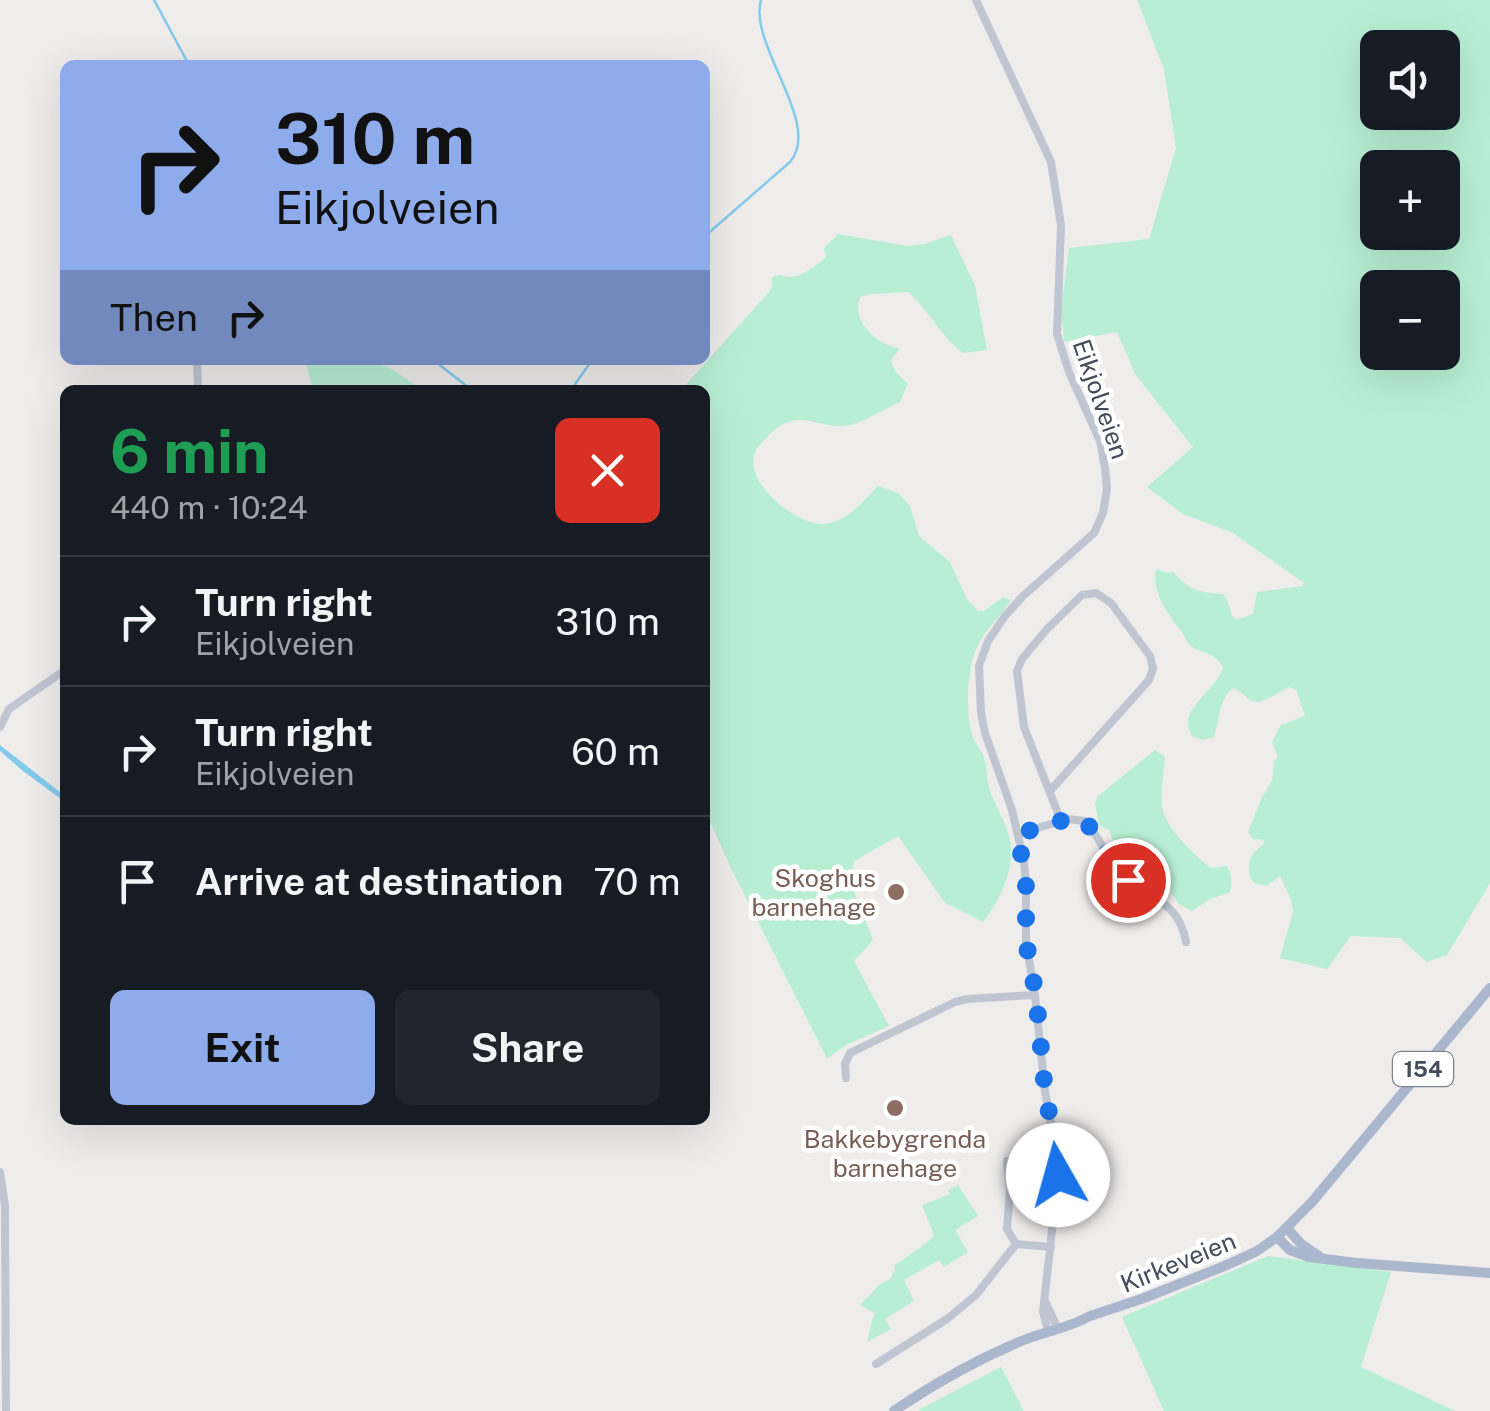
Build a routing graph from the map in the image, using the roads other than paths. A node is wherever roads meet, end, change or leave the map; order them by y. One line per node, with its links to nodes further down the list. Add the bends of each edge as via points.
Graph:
1 (976, 0): 6 (street, Eikjolveien, via 1051,162 1061,225 1057,334 1106,468 1103,514 1094,533 1023,596 981,655 985,733)
2 (60, 674): 3 (street, via 9,710)
3 (0, 727)
4 (1050, 791): 4 (street, via 1024,727 1018,666 1073,604 1096,593 1110,602 1154,669); 5 (street)
5 (1061, 821): 6 (street); 7 (street, via 1088,823 1121,873 1174,912)
6 (1018, 834): 9 (street, Eikjolveien)
7 (1186, 942)
8 (1490, 988): 13 (main road, 154)
9 (1036, 995): 10 (street, via 967,998 944,1006 850,1053); 16 (street, Eikjolveien, via 1058,1175)
10 (846, 1078)
11 (1007, 1161): 15 (street, via 1007,1229)
12 (0, 1172): 17 (street)
13 (1287, 1228): 14 (main road, 154); 18 (main road)
14 (1277, 1237): 18 (main road, via 1296,1252); 20 (main road, Kirkeveien / 154, via 1227,1265)
15 (1016, 1244): 16 (street); 22 (street, via 976,1295)
16 (1051, 1247): 20 (street, Eikjolveien, via 1043,1312)
17 (3, 1250): 21 (street)
18 (1320, 1258): 19 (main road)
19 (1490, 1274)
20 (1054, 1329): 25 (main road, Kirkeveien / 154, via 965,1368)
21 (3, 1346): 23 (street)
22 (876, 1364)
23 (3, 1400): 24 (street)
24 (6, 1411)
25 (894, 1411)

